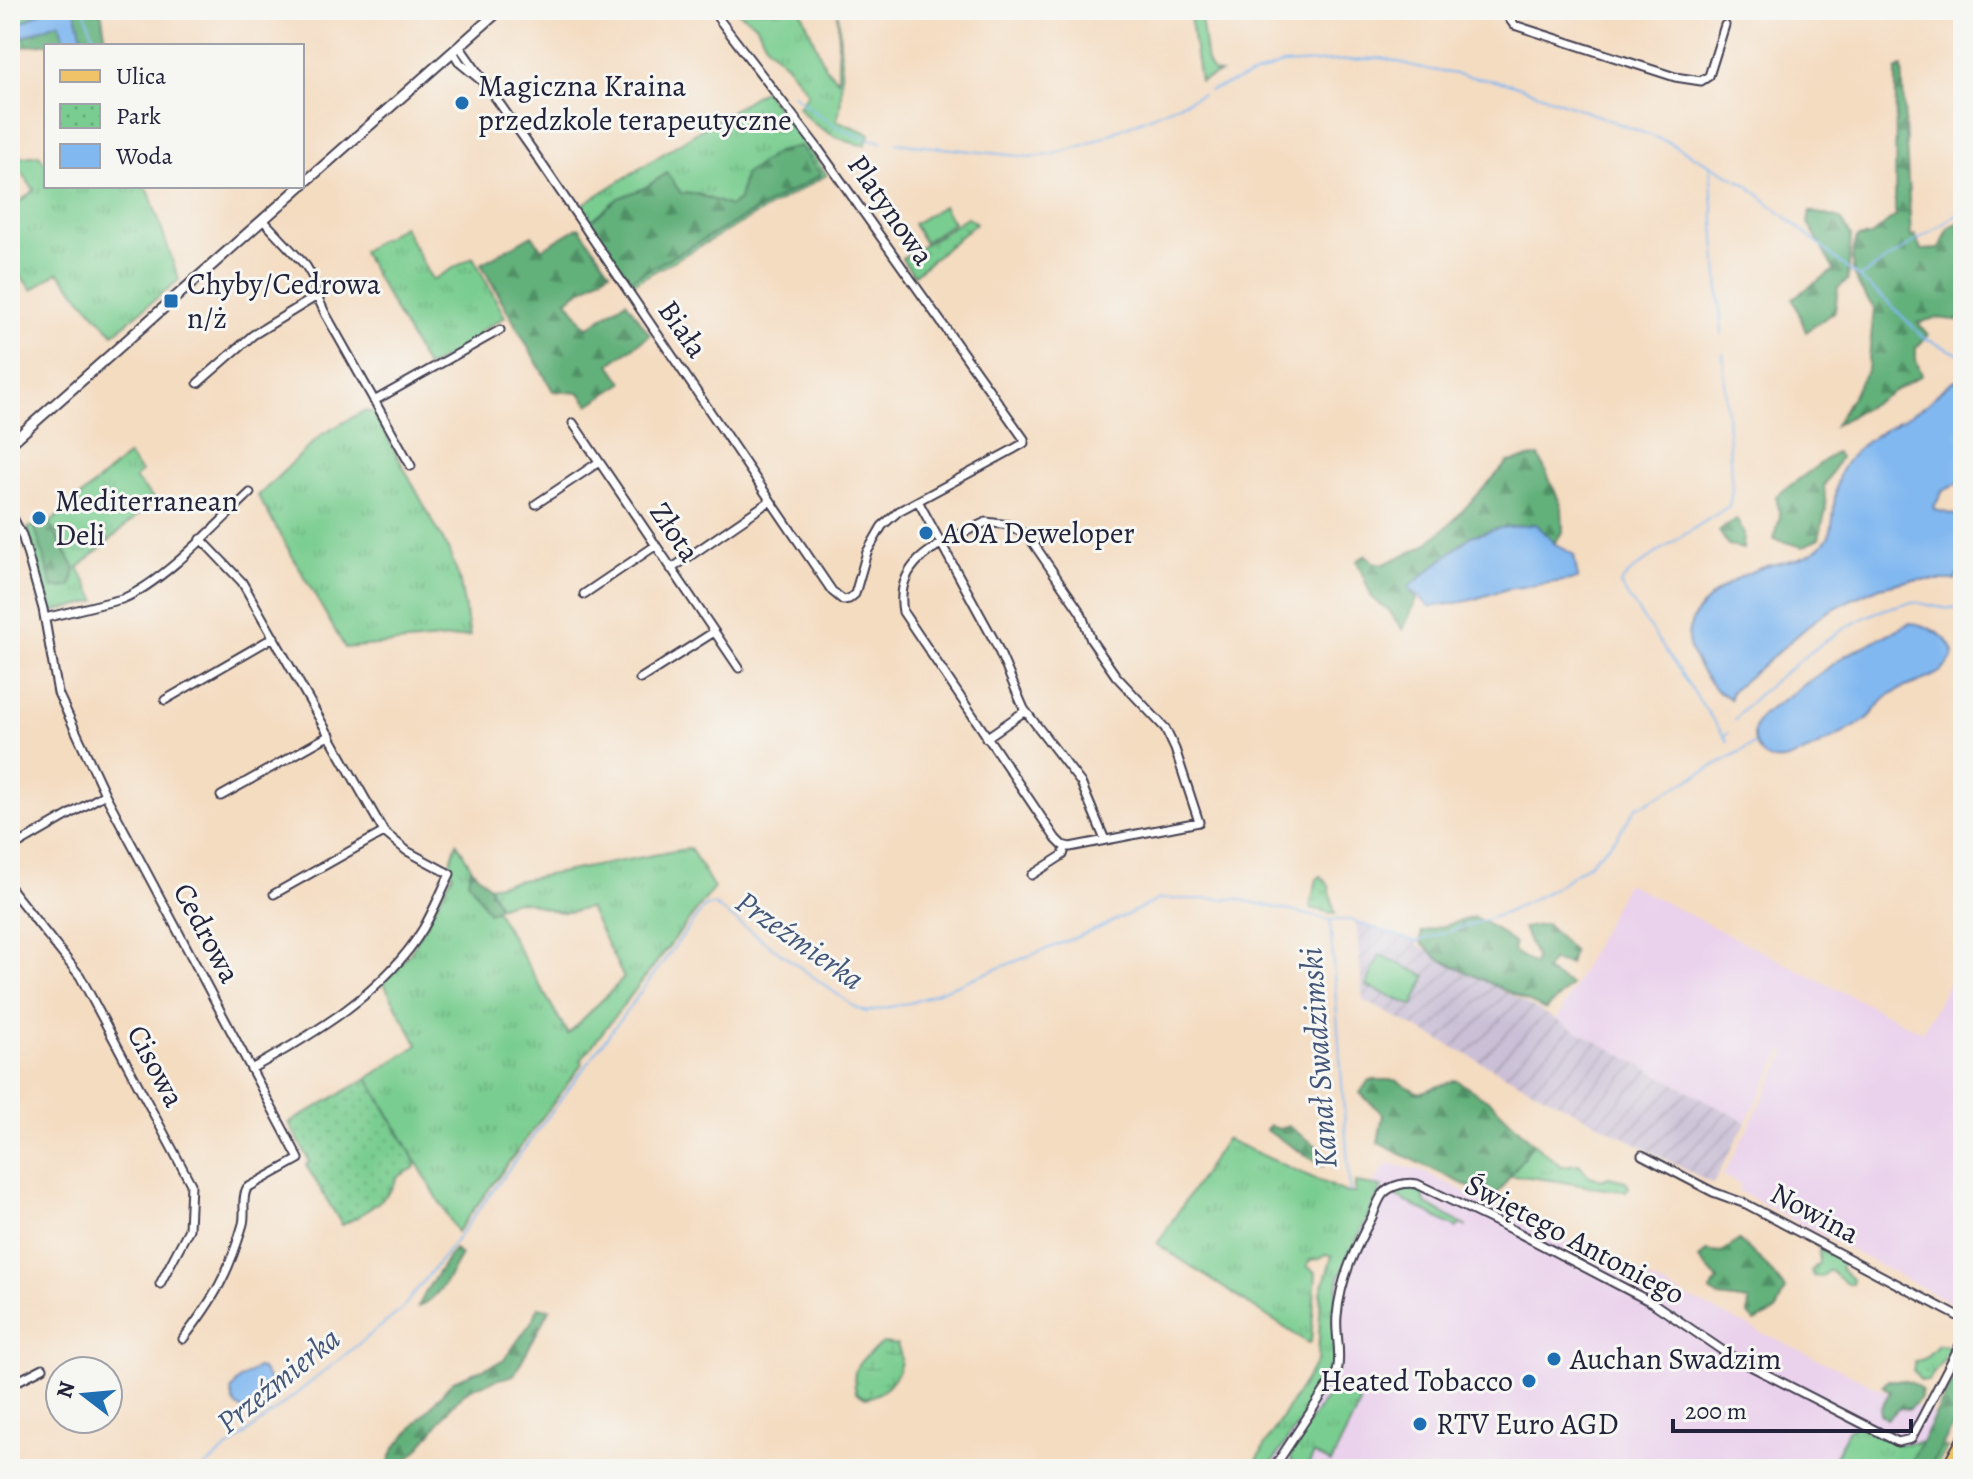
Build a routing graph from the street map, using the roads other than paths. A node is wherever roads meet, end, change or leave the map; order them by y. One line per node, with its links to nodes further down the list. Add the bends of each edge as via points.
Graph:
1 (500, 10): 5 (street)
2 (712, 10): 19 (street, Platynowa, via 1024,439)
3 (1503, 10): 4 (street, via 1514,25 1701,81 1709,76)
4 (1725, 25)
5 (456, 49): 6 (street); 18 (street, Biała)
6 (304, 184)
7 (300, 188): 8 (street)
8 (263, 220): 9 (street, via 306,266); 14 (street)
9 (317, 296): 11 (street, via 253,335); 12 (street)
10 (500, 330): 12 (street)
11 (198, 383)
12 (374, 401): 16 (street)
13 (573, 423): 15 (street, Złota)
14 (10, 444)
15 (599, 462): 20 (street); 24 (street, Złota)
16 (411, 466)
17 (250, 493): 22 (street)
18 (770, 501): 19 (street, Biała, via 843,600 855,594 860,568 882,526); 25 (street)
19 (918, 501): 23 (street)
20 (536, 504)
21 (10, 512): 27 (street, Cedrowa, via 22,535)
22 (201, 539): 27 (street, via 128,597); 29 (street, via 242,582)
23 (943, 544): 33 (street); 35 (street, via 904,577 903,612); 39 (street, via 986,522 1009,525 1029,537 1116,676 1165,728 1199,822)
24 (655, 546): 25 (street, Złota); 26 (street)
25 (671, 569): 28 (street, Złota)
26 (584, 594)
27 (45, 618): 36 (street, Cedrowa, via 58,693)
28 (714, 632): 30 (street, Złota); 31 (street)
29 (274, 637): 32 (street); 34 (street)
30 (739, 668)
31 (640, 679)
32 (165, 700)
33 (1025, 711): 35 (street); 39 (street, via 1081,783)
34 (330, 735): 37 (street); 38 (street)
35 (986, 738): 41 (street)
36 (105, 794): 40 (street); 45 (street, Cedrowa)
37 (221, 796)
38 (384, 832): 44 (street); 45 (street, via 450,874 422,930 408,951 350,1007)
39 (1105, 840): 41 (street)
40 (11, 844)
41 (1066, 846): 42 (street, via 1063,855)
42 (1032, 875)
43 (10, 888): 47 (street, Cisowa, via 80,976 191,1184 189,1229)
44 (274, 894)
45 (251, 1069): 49 (street, Cedrowa, via 299,1159 247,1188 229,1271)
46 (1642, 1155): 48 (street, Nowina)
47 (160, 1284)
48 (1963, 1319)
49 (183, 1339)
50 (1963, 1339): 54 (street, Świętego Antoniego, via 1911,1439 1898,1442 1729,1355 1639,1296 1408,1182 1383,1194 1358,1244 1337,1313 1337,1372)
51 (43, 1368): 52 (street)
52 (10, 1385)
53 (1963, 1440): 55 (main road)
54 (1273, 1469)
55 (1947, 1469)

